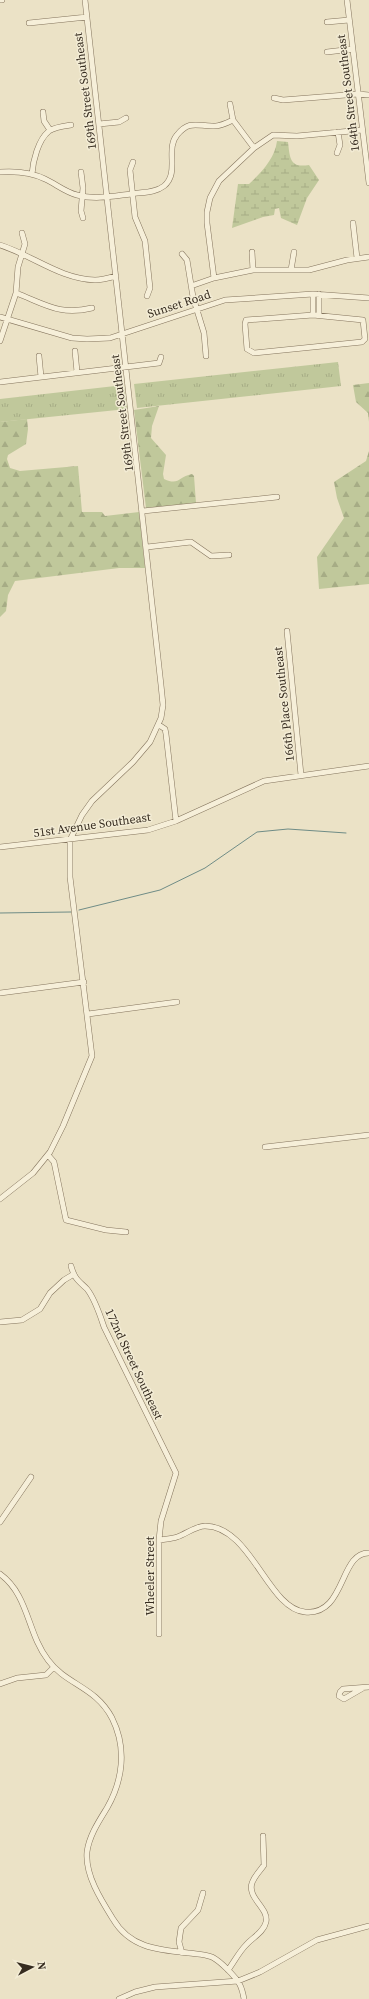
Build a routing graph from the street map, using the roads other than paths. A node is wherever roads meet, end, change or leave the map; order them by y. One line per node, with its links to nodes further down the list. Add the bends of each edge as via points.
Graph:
1 (85, 0): 3 (street, 169th Street Southeast)
2 (347, 0): 4 (street, 164th Street Southeast)
3 (86, 17): 6 (street); 16 (street, 169th Street Southeast)
4 (349, 20): 5 (street); 7 (street, 164th Street Southeast)
5 (327, 22)
6 (29, 23)
7 (353, 49): 8 (street); 9 (street, 164th Street Southeast)
8 (327, 52)
9 (358, 94): 10 (street); 11 (street, via 284,100); 19 (street, 164th Street Southeast)
10 (369, 95)
11 (274, 98)
12 (230, 104): 15 (street)
13 (43, 112): 18 (street, via 44,121)
14 (126, 118): 16 (street, via 119,122)
15 (233, 120): 21 (street); 29 (street, via 213,126 194,124 180,131 172,146 171,175 164,186)
16 (99, 124): 31 (street, 169th Street Southeast)
17 (71, 125): 18 (street)
18 (50, 130): 27 (street, via 37,152)
19 (362, 130): 20 (street); 23 (street, 164th Street Southeast)
20 (338, 132): 21 (street, via 297,136 277,134 268,137); 22 (street, via 340,145)
21 (254, 148): 45 (street, via 219,181 210,198 207,223)
22 (337, 153)
23 (367, 155): 28 (street, 164th Street Southeast)
24 (133, 162): 29 (street, via 130,170)
25 (0, 172): 27 (street)
26 (81, 172): 30 (street)
27 (32, 174): 30 (street, via 69,193)
28 (369, 183)
29 (133, 193): 31 (street); 50 (street, via 136,217 146,248 150,288)
30 (83, 197): 31 (street); 32 (street)
31 (107, 197): 44 (street, 169th Street Southeast)
32 (83, 218)
33 (353, 224): 41 (street)
34 (22, 233): 38 (street, via 25,240)
35 (0, 245): 38 (street)
36 (252, 252): 42 (street)
37 (294, 252): 43 (street)
38 (23, 253): 44 (street, via 44,265 83,278 96,280); 47 (street, via 18,267)
39 (182, 254): 46 (street, via 188,260)
40 (369, 257): 41 (street)
41 (357, 258): 43 (street, via 309,270)
42 (254, 270): 43 (street); 45 (street)
43 (290, 270)
44 (116, 276): 58 (street, 169th Street Southeast)
45 (214, 278): 46 (street)
46 (191, 286): 53 (street)
47 (16, 294): 52 (street, via 33,302 69,312); 57 (street)
48 (313, 294): 49 (street, Sunset Road); 53 (street, Sunset Road, via 239,298); 54 (street)
49 (319, 294): 51 (street, Sunset Road); 55 (street)
50 (147, 296)
51 (369, 298)
52 (92, 308)
53 (196, 309): 58 (street, Sunset Road); 62 (street, via 204,333)
54 (313, 315): 55 (street); 55 (street, via 246,320 249,351 280,351 365,340 363,320)
55 (319, 315)
56 (0, 317): 57 (street, Sunset Road)
57 (7, 319): 58 (street, Sunset Road, via 72,338 110,338); 59 (street)
58 (123, 334): 64 (street, 169th Street Southeast)
59 (0, 341)
60 (75, 351): 65 (street)
61 (39, 356): 66 (street)
62 (206, 356)
63 (160, 357): 64 (street, via 159,363)
64 (126, 367): 65 (street); 69 (street, 169th Street Southeast)
65 (78, 372): 66 (street)
66 (41, 377): 67 (street)
67 (0, 382)
68 (277, 497): 69 (street)
69 (143, 511): 70 (street, 169th Street Southeast)
70 (147, 547): 71 (street, via 191,542 211,556); 73 (street, 169th Street Southeast, via 163,700)
71 (229, 555)
72 (287, 631): 75 (street, 166th Place Southeast)
73 (159, 725): 76 (street, via 165,729 166,734); 77 (street, via 141,753 92,801)
74 (369, 766): 75 (street, 51st Avenue Southeast)
75 (301, 775): 76 (street, 51st Avenue Southeast, via 264,781)
76 (176, 821): 77 (street, 51st Avenue Southeast, via 148,830)
77 (70, 840): 78 (street, 51st Avenue Southeast); 79 (street, via 69,864)
78 (0, 847)
79 (84, 982): 80 (street); 82 (street)
80 (0, 993)
81 (177, 1002): 82 (street)
82 (88, 1014): 85 (street, via 92,1056 59,1136)
83 (369, 1135): 84 (street)
84 (265, 1147)
85 (48, 1155): 86 (street, via 33,1173); 87 (street, via 54,1162 66,1220)
86 (0, 1200)
87 (126, 1232)
88 (71, 1266): 89 (street, 172nd Street Southeast)
89 (74, 1274): 90 (street, via 50,1294 40,1309 22,1320); 91 (street, 172nd Street Southeast, via 86,1288 100,1313 104,1327)
90 (0, 1322)
91 (176, 1473): 94 (street, Wheeler Street, via 161,1521)
92 (32, 1477): 93 (street)
93 (0, 1522)
94 (159, 1540): 95 (street, via 176,1538 203,1526 216,1527 228,1533 239,1544 284,1602 295,1611 307,1613 320,1610 329,1603 338,1593 351,1562 363,1553); 97 (street, Wheeler Street)
95 (369, 1553)
96 (0, 1574): 98 (street, via 16,1590 26,1608 40,1647)
97 (159, 1634)
98 (54, 1667): 99 (street, via 46,1675 17,1678); 105 (street, via 104,1705 116,1730 121,1752 118,1787 92,1836 87,1852 88,1868 101,1899 118,1927 126,1935 145,1947)
99 (0, 1684)
100 (369, 1687): 101 (street)
101 (363, 1688)
102 (263, 1836): 106 (street, via 264,1865 255,1877 252,1889 266,1915 266,1924 246,1945)
103 (203, 1893): 105 (street, via 198,1910 181,1928 179,1942)
104 (369, 1926): 107 (street, via 317,1940 260,1972)
105 (182, 1952): 106 (street, via 212,1957)
106 (228, 1970): 107 (street)
107 (238, 1981): 108 (street, via 154,1987); 109 (street)
108 (119, 1999)
109 (244, 1999)

